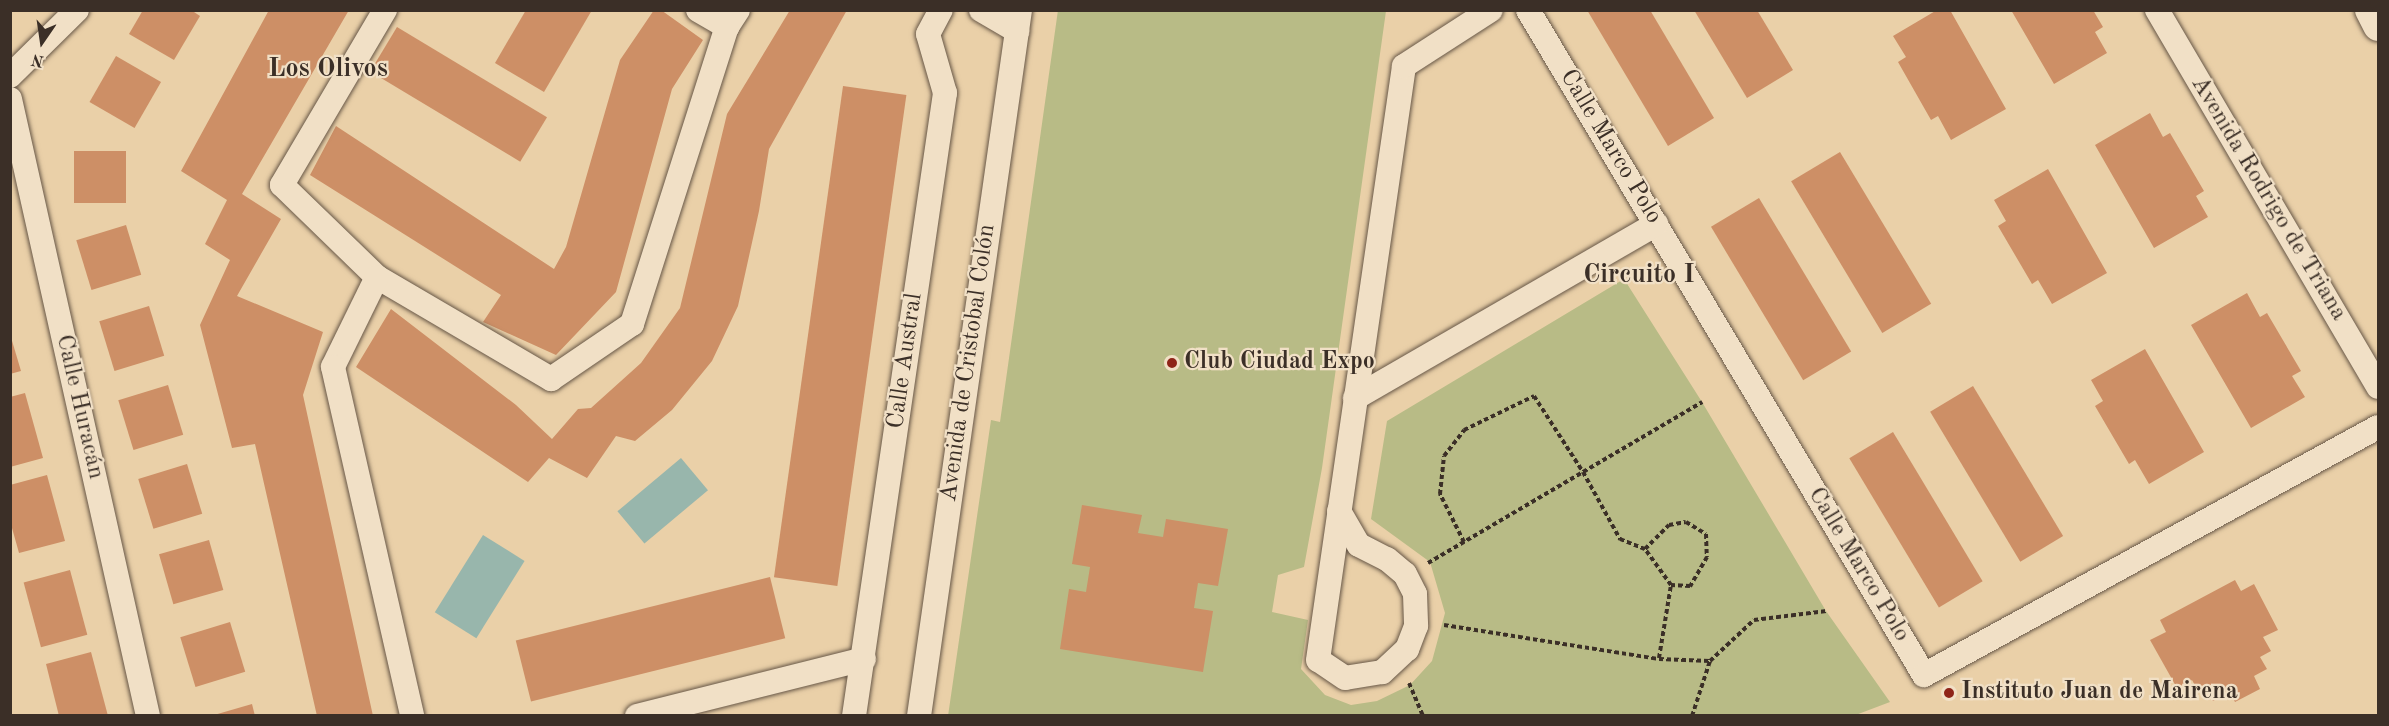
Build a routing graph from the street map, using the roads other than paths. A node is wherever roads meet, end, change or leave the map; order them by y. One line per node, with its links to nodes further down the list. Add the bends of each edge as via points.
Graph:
1 (77, 10): 13 (street)
2 (385, 10): 16 (street, via 282,185)
3 (698, 10): 10 (street)
4 (941, 10): 21 (street, Calle Austral, via 928,34 945,93)
5 (981, 10): 11 (street)
6 (1491, 10): 18 (street, via 1404,66)
7 (1528, 10): 15 (street, Calle Marco Polo)
8 (2157, 10): 17 (street, Avenida Rodrigo de Triana)
9 (2370, 10): 12 (street)
10 (732, 19): 16 (street, via 632,324 551,379)
11 (1018, 21): 26 (street, Avenida de Cristobal Colón)
12 (2379, 26)
13 (10, 76)
14 (10, 99): 22 (street, Calle Huracán)
15 (1656, 224): 18 (street); 19 (street, Calle Marco Polo, via 1924,675)
16 (377, 277): 23 (street, via 333,367)
17 (2379, 387)
18 (1356, 398): 20 (street)
19 (2379, 427)
20 (1340, 511): 20 (street, via 1359,545 1387,559 1405,574 1415,594 1416,626 1407,650 1382,672 1346,678 1318,660)
21 (864, 659): 24 (street); 25 (street, Calle Austral)
22 (148, 716)
23 (412, 716)
24 (637, 716)
25 (854, 716)
26 (919, 716)

